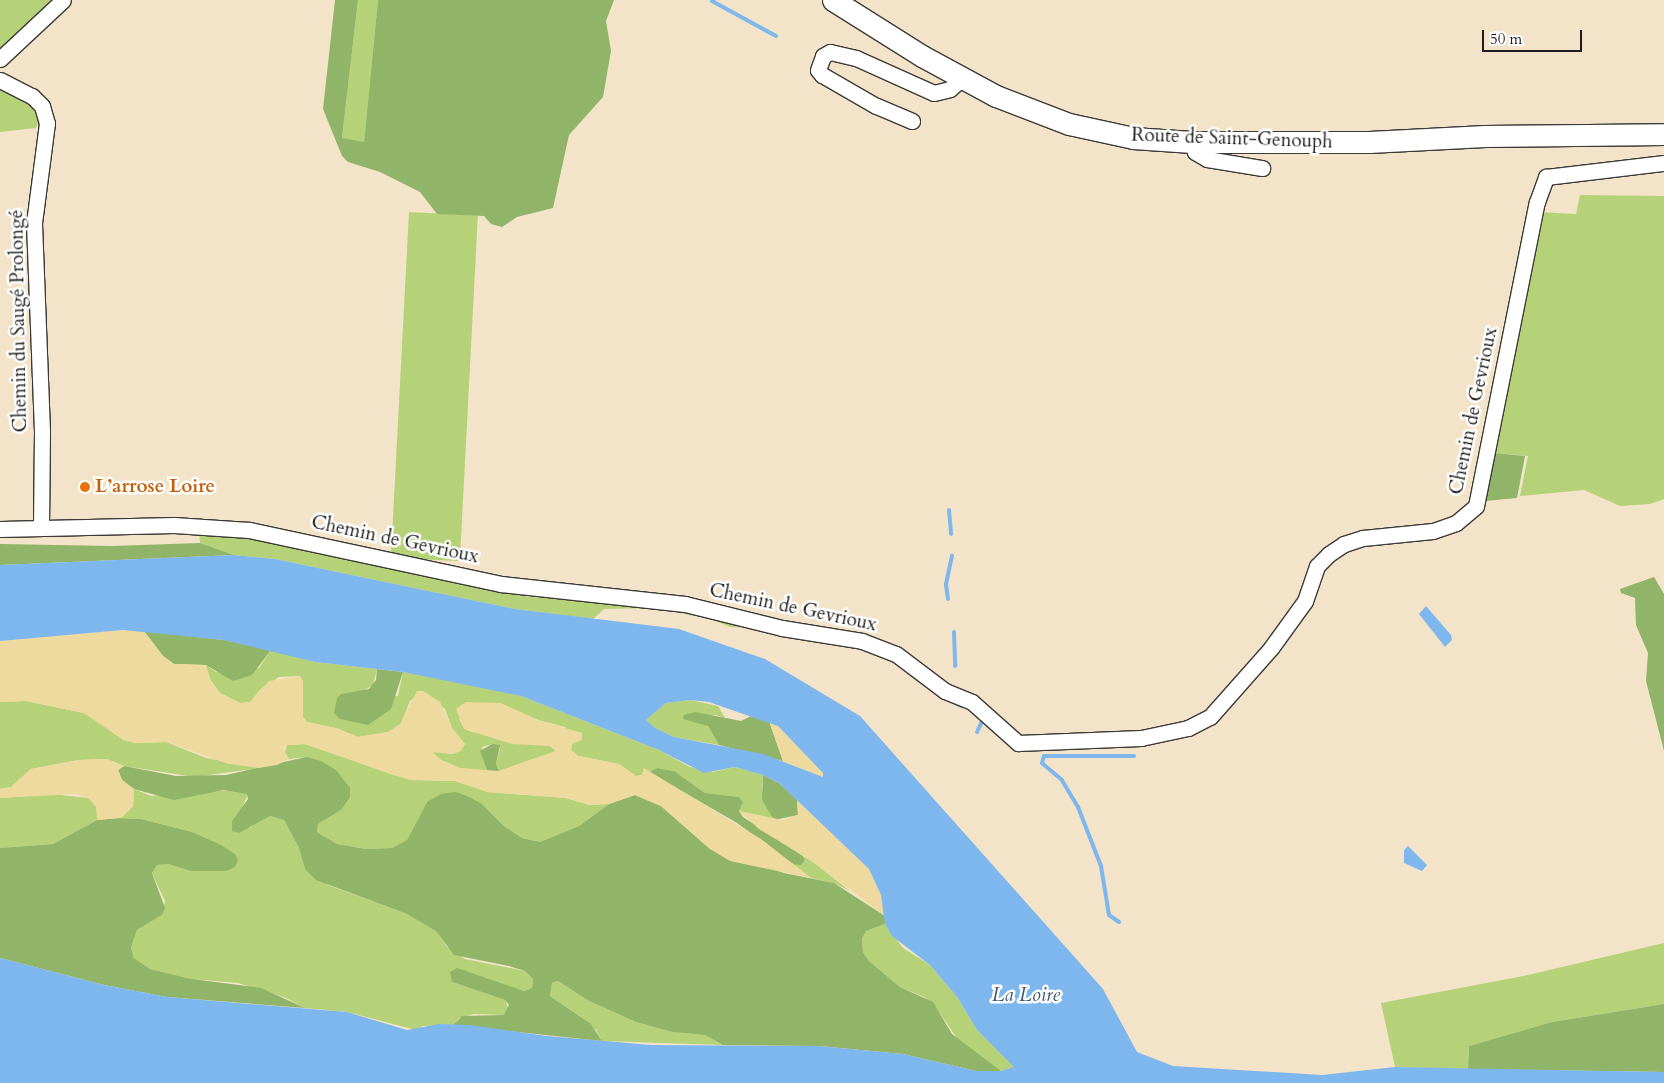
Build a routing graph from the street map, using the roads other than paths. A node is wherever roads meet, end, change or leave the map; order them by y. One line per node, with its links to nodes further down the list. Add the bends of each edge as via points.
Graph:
1 (62, 0): 3 (street)
2 (833, 0): 4 (street, Route de Saint-Genouph)
3 (0, 59)
4 (961, 79): 6 (street, via 950,89 934,93 856,58 834,52 823,56 818,70 822,75 881,108); 8 (street, Route de Saint-Genouph, via 1038,114 1069,124 1133,138)
5 (0, 80): 11 (street, Chemin du Saugé Prolongé, via 32,96 42,106 48,123 34,222 42,431)
6 (912, 121)
7 (1664, 134): 8 (street, Route de Saint-Genouph, via 1485,136 1370,142)
8 (1192, 142): 10 (street, via 1196,152 1207,159)
9 (1664, 163): 11 (street, Chemin de Gevrioux, via 1546,176 1537,202 1476,506 1456,523 1433,531 1364,538 1344,544 1329,554 1317,566 1305,601 1271,648 1210,717 1188,728 1141,738 1018,743 972,702 945,690 896,654 862,641 782,628 685,604 501,584 249,530 174,525)
10 (1262, 168)
11 (41, 528): 12 (street, Chemin de Gevrioux)
12 (0, 529)

